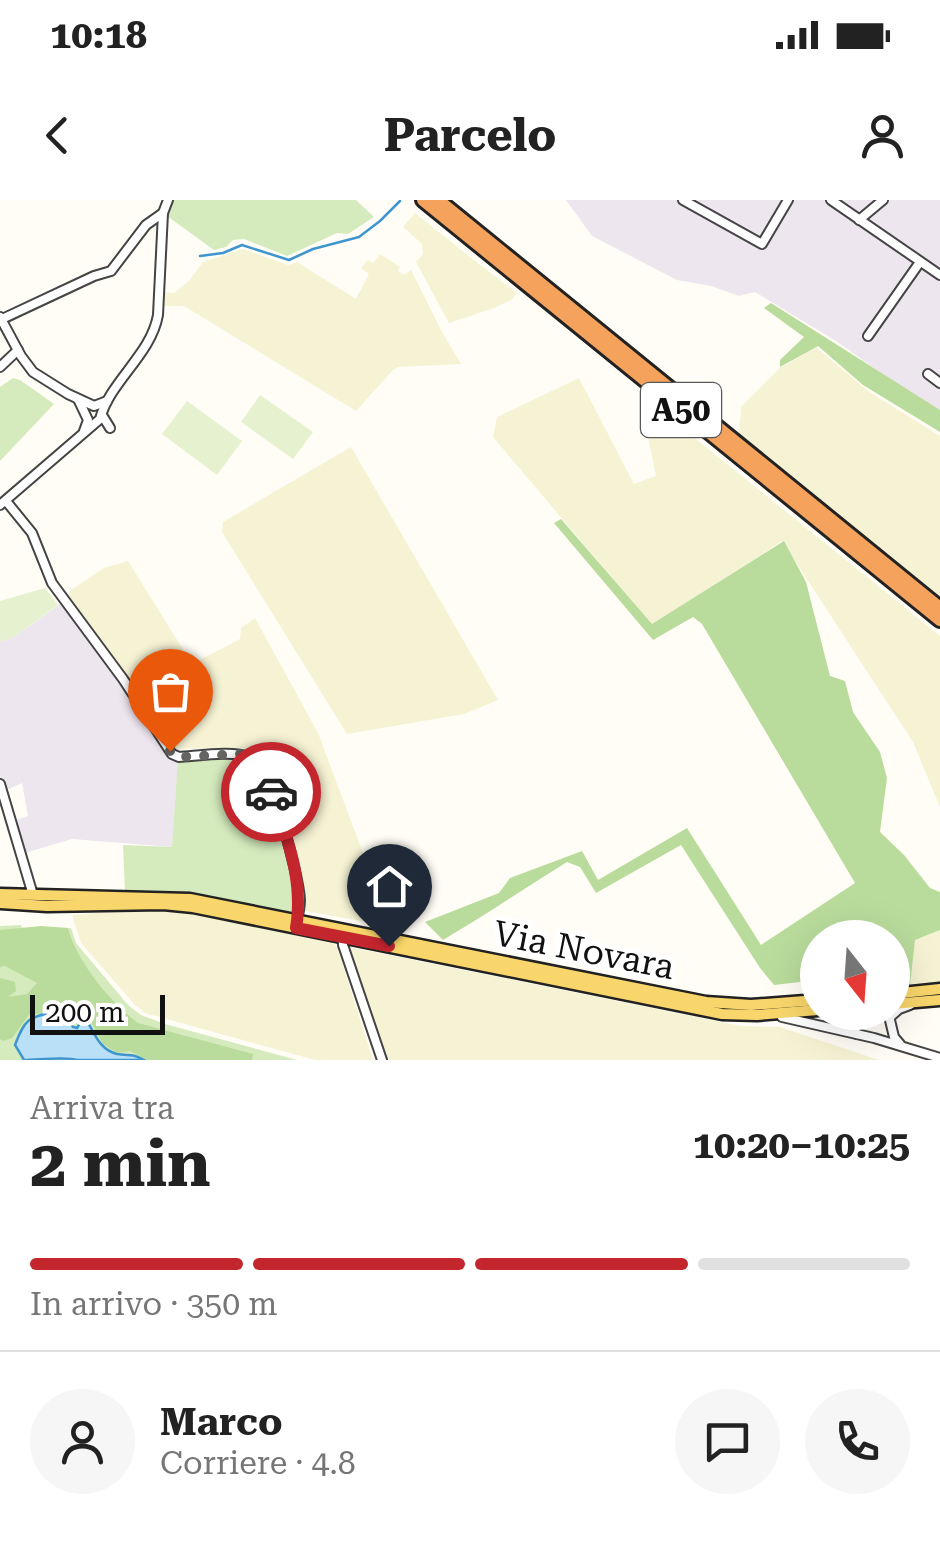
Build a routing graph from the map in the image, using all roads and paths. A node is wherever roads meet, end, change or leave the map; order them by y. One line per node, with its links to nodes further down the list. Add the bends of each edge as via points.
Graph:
1 (168, 200): 8 (street)
2 (422, 200): 23 (highway, A50)
3 (438, 200): 22 (highway, A50)
4 (683, 200): 5 (street, via 762,244)
5 (788, 200)
6 (831, 200): 9 (street)
7 (883, 200): 9 (street)
8 (162, 218): 12 (street, via 150,222 111,271); 19 (street, via 157,323)
9 (859, 220): 10 (street)
10 (920, 262): 11 (street); 13 (street)
11 (940, 275)
12 (0, 319): 14 (street)
13 (868, 336)
14 (19, 353): 15 (street); 16 (street)
15 (27, 365): 16 (street); 19 (street)
16 (2, 367)
17 (928, 374): 18 (street)
18 (940, 382)
19 (95, 414): 20 (street); 21 (street, via 82,435)
20 (108, 427)
21 (5, 502): 28 (street, via 28,526 52,583 172,754 242,754 256,761 297,878)
22 (940, 608)
23 (940, 620)
24 (0, 784): 26 (street)
25 (0, 894): 26 (main road, Via Novara)
26 (33, 900): 27 (main road, Via Novara); 28 (main road, Via Novara, via 164,904)
27 (0, 903)
28 (296, 924): 29 (main road, Via Novara)
29 (342, 933): 33 (main road, Via Novara, via 706,1002); 38 (main road, Via Novara, via 714,1012); 46 (street)
30 (940, 989): 31 (main road)
31 (910, 992)
32 (940, 1000): 34 (main road)
33 (800, 1001)
34 (924, 1001): 35 (main road); 36 (street)
35 (910, 1002)
36 (910, 1005)
37 (800, 1012): 38 (main road, Via Novara)
38 (758, 1015): 42 (street, Via Novara)
39 (855, 1030): 42 (street)
40 (886, 1030): 43 (street)
41 (892, 1030): 44 (street)
42 (857, 1034): 43 (street, Via Novara)
43 (874, 1038): 44 (street, Via Novara)
44 (904, 1046): 45 (street, Via Novara)
45 (940, 1058)
46 (382, 1060)

